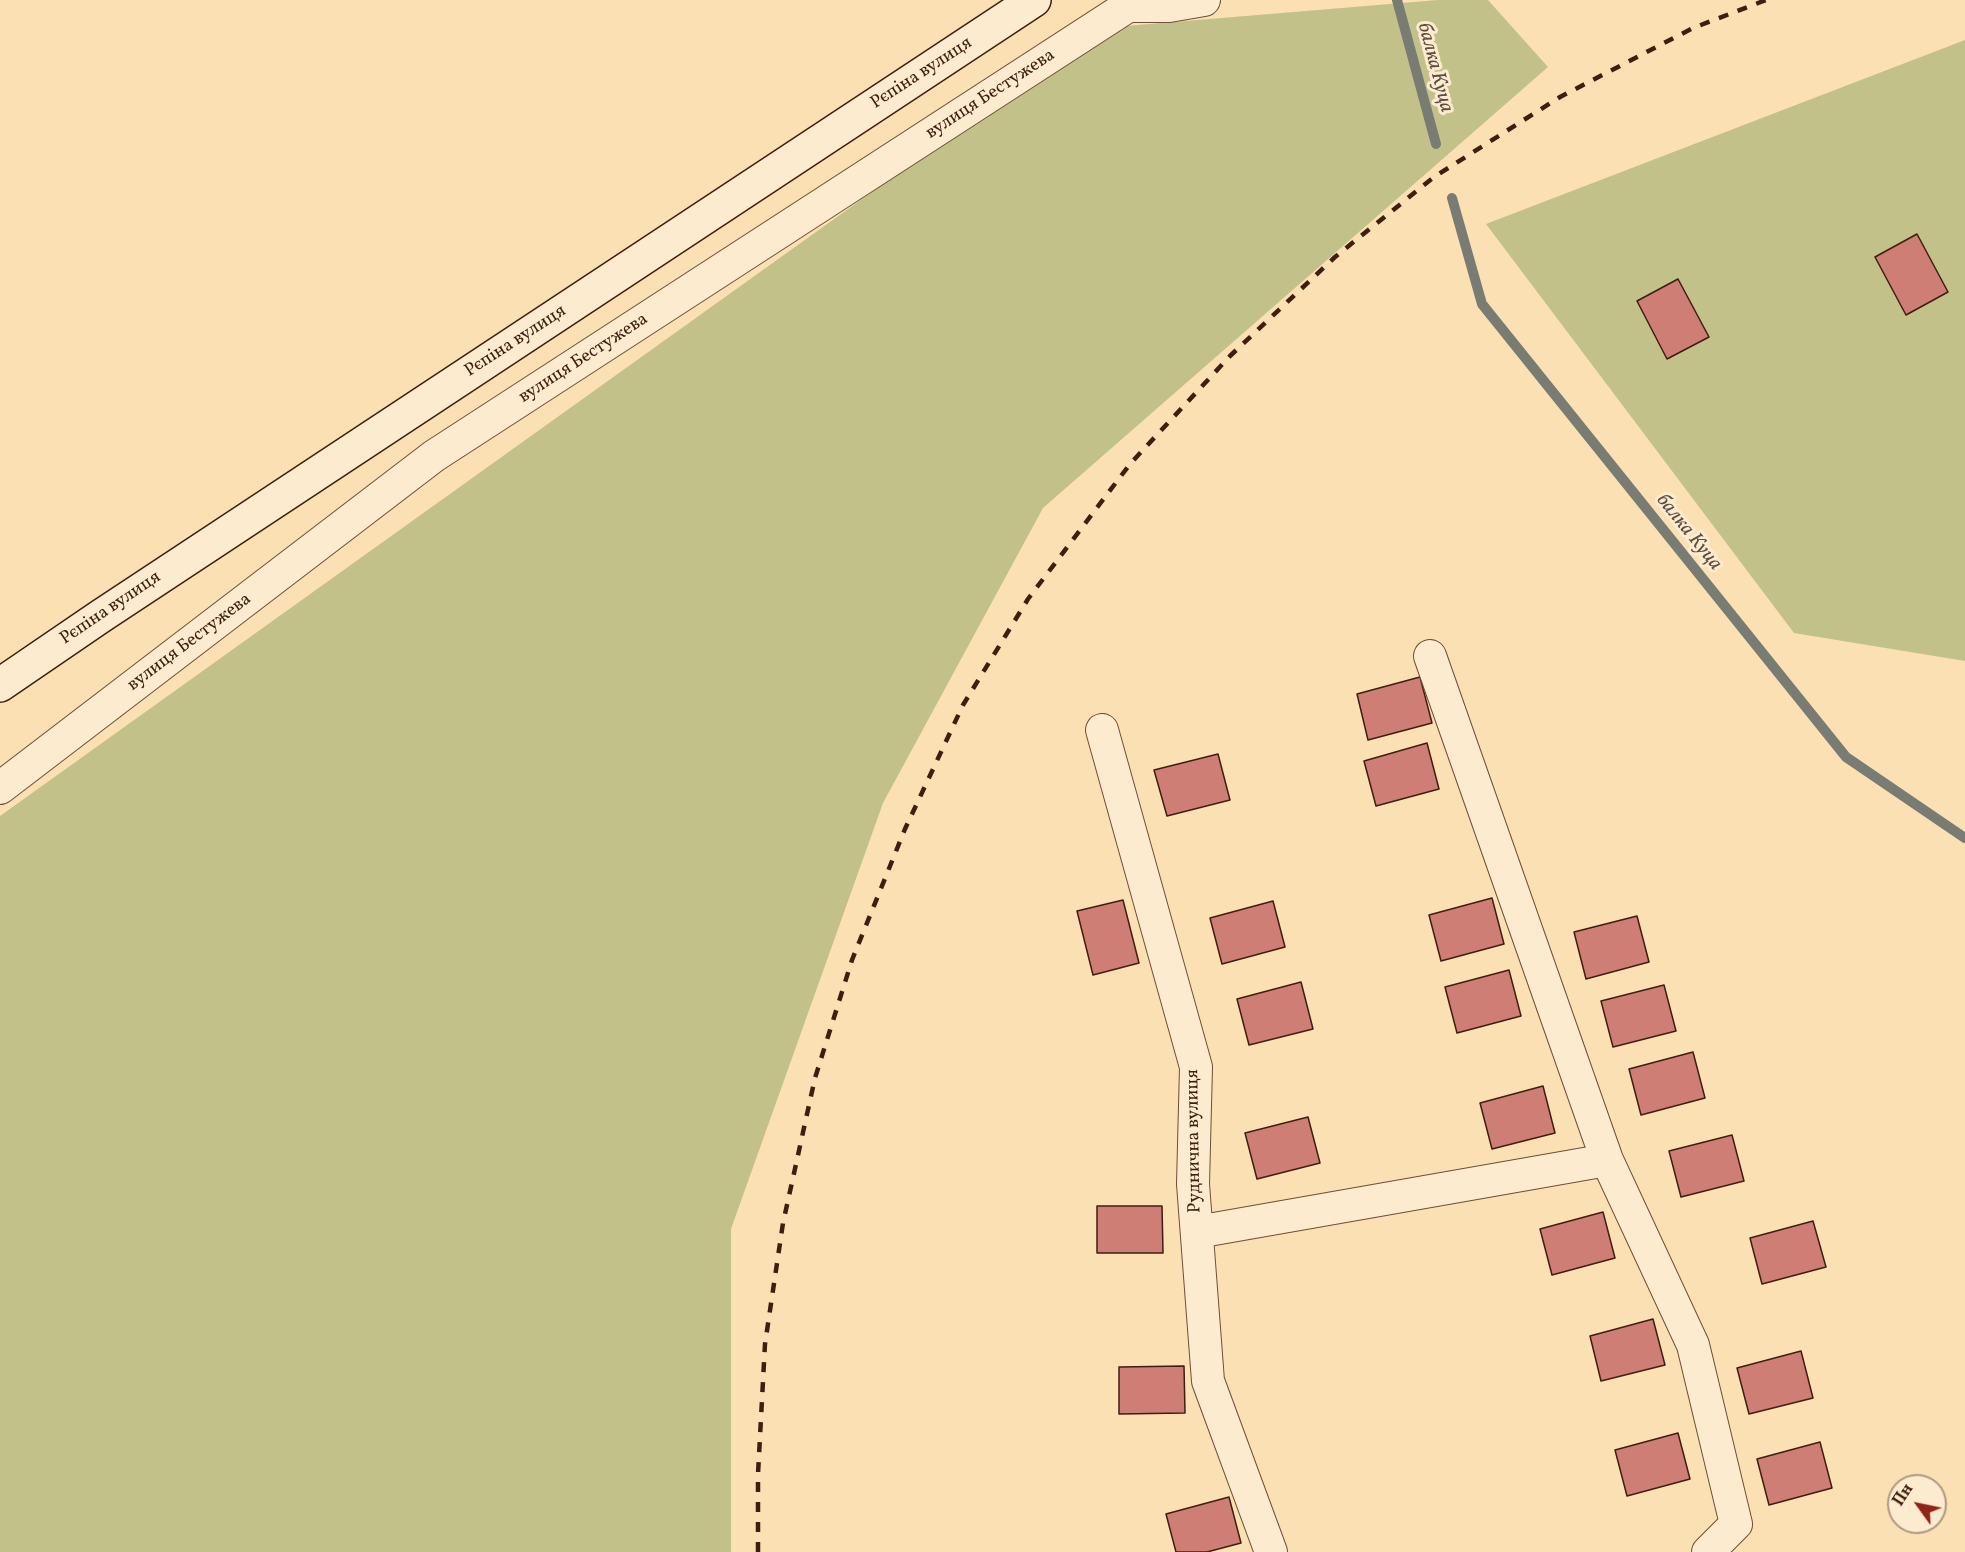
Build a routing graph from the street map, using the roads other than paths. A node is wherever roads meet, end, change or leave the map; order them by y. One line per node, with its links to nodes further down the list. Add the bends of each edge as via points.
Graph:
1 (1034, 0): 5 (street, Рєпіна вулиця)
2 (1204, 0): 3 (street, вулиця Бестужева, via 1169,6)
3 (1125, 3): 7 (street, вулиця Бестужева, via 434,456)
4 (1430, 656): 8 (street)
5 (0, 685)
6 (1102, 730): 9 (street, Руднична вулиця, via 1196,1067 1193,1184)
7 (0, 788)
8 (1607, 1160): 9 (street); 11 (street, via 1693,1345 1736,1524)
9 (1197, 1232): 10 (street, Руднична вулиця, via 1208,1381)
10 (1271, 1552)
11 (1708, 1552)

